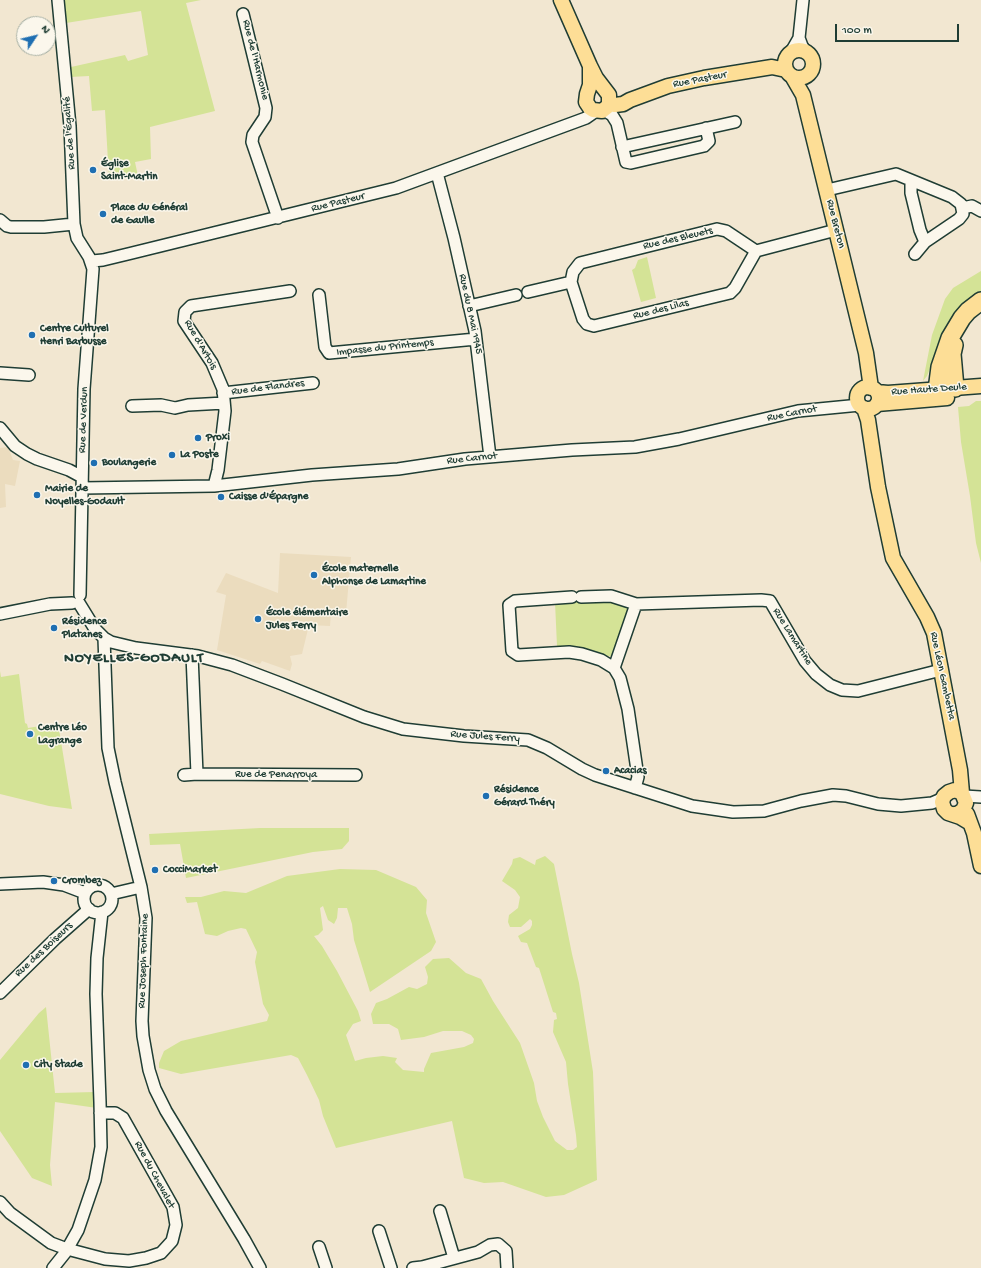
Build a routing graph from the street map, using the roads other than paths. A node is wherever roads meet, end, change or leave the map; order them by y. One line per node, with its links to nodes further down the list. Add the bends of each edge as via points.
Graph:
1 (58, 0): 22 (street, Rue de l'Égalité, via 70,126)
2 (561, 0): 10 (main road)
3 (803, 0): 5 (street)
4 (243, 14): 20 (street, Rue de l'Harmonie, via 266,108 265,117 252,136 252,142)
5 (799, 38): 6 (street); 7 (street)
6 (806, 52): 7 (main road, via 801,50); 8 (main road, via 813,64)
7 (789, 64): 8 (main road, via 801,78); 9 (main road, Rue Breton); 10 (main road, Rue Pasteur, via 711,77)
8 (809, 73): 9 (main road, Rue Breton)
9 (803, 95): 17 (main road, Rue Breton)
10 (605, 100): 12 (street); 12 (street, via 617,116); 15 (street, Rue Pasteur, via 583,111 576,120)
11 (735, 122): 13 (street)
12 (617, 123): 14 (street)
13 (706, 128): 14 (street); 14 (street, via 709,141 704,146 631,163 626,162)
14 (622, 147)
15 (437, 173): 20 (street, Rue Pasteur, via 396,188); 34 (street, Rue du 8 Mai 1945)
16 (911, 181): 17 (street, via 896,174); 18 (street, via 952,197); 24 (street, via 911,193)
17 (826, 190): 23 (main road, Rue Breton)
18 (962, 208): 19 (street, via 972,206); 24 (street, via 963,214 959,219)
19 (981, 211)
20 (278, 218): 27 (street, Rue Pasteur)
21 (0, 220): 22 (street, via 11,227)
22 (74, 224): 27 (street, Rue de l'Égalité, via 77,238)
23 (836, 230): 25 (street); 45 (main road, Rue Breton, via 866,354)
24 (925, 242): 26 (street)
25 (756, 251): 28 (street, Rue des Bleuets, via 726,231 718,229 580,263 573,272); 28 (street, Rue des Lilas, via 730,293 594,326 587,324 583,319)
26 (915, 254)
27 (92, 261): 49 (street, Rue de Verdun, via 84,389)
28 (572, 282): 30 (street)
29 (290, 291): 44 (street, Rue d'Artois, via 191,306 185,312 184,321 212,363)
30 (528, 292)
31 (319, 295): 36 (street, Impasse du Printemps, via 325,347 329,353)
32 (516, 295): 34 (street)
33 (981, 301): 42 (highway, via 962,318 950,338 940,367)
34 (469, 306): 36 (street, Rue du 8 Mai 1945)
35 (981, 307): 41 (highway, via 965,323 954,344 952,354)
36 (476, 339): 48 (street, Rue du 8 Mai 1945)
37 (0, 373): 38 (street)
38 (29, 375)
39 (313, 383): 44 (street, Rue de Flandres)
40 (981, 386): 41 (main road, Rue Haute Deule)
41 (955, 388): 42 (main road, Rue Haute Deule)
42 (937, 394): 43 (main road, Rue Haute Deule); 45 (main road, Rue Haute Deule); 45 (main road, Rue Haute Deule, via 908,402)
43 (981, 395)
44 (224, 398): 46 (street, Rue de Flandres, via 176,408 161,405); 50 (street, Rue d'Artois, via 225,411)
45 (868, 402): 48 (street, Rue Carnot, via 798,411 635,447); 57 (main road, Rue Léon Gambetta, via 878,487 893,558 932,627)
46 (132, 406)
47 (0, 428): 49 (street, via 15,446 37,459 69,470)
48 (490, 457): 50 (street, Rue Carnot, via 398,469)
49 (82, 483): 50 (street, Rue Carnot); 51 (street, Rue de Verdun, via 80,579)
50 (214, 486)
51 (75, 598): 53 (street); 54 (street, Rue Jules Ferry, via 95,629)
52 (636, 604): 56 (street); 56 (street, via 611,596 515,601 509,605 512,651 518,656 568,652 601,660); 57 (street, Rue Lamartine, via 770,601 805,661 830,686 842,690 865,690)
53 (0, 614)
54 (104, 638): 55 (street, Rue Jules Ferry, via 122,645); 65 (street, Rue Joseph Fontaine, via 108,748 114,782)
55 (192, 655): 58 (street); 61 (street, Rue Jules Ferry, via 232,665 364,717 403,729 471,737 528,740 582,769)
56 (614, 668): 61 (street, via 620,678 628,709 638,777)
57 (941, 670): 62 (main road, Rue Léon Gambetta, via 961,775)
58 (197, 774): 59 (street, Rue de Penarroya); 60 (street, Rue de Penarroya)
59 (184, 775)
60 (356, 775)
61 (635, 788): 62 (street, Rue Jules Ferry, via 692,806 733,812 764,811 833,795 901,806)
62 (958, 801): 63 (main road, Rue Léon Gambetta, via 970,822)
63 (980, 861)
64 (0, 884): 66 (street, via 64,884)
65 (141, 887): 67 (street); 78 (street, Rue Joseph Fontaine, via 146,918 143,1036 155,1090)
66 (85, 893): 67 (street, via 90,887 98,884 106,887); 68 (street, via 84,902)
67 (111, 894): 69 (street, via 109,907)
68 (89, 909): 69 (street); 70 (street, Rue des Boiseurs)
69 (102, 912): 71 (street, via 96,958)
70 (0, 993)
71 (100, 1113): 76 (street, via 101,1147 95,1180 78,1230); 76 (street, Rue du Chevalet, via 115,1113 122,1118 173,1207 176,1225 172,1241 161,1253 146,1258 105,1259)
72 (0, 1202): 76 (street, Rue du Chevalet, via 10,1213 51,1243)
73 (440, 1211): 77 (street)
74 (379, 1231): 81 (street)
75 (319, 1247): 80 (street)
76 (67, 1249): 79 (street)
77 (454, 1258): 82 (street); 83 (street, via 498,1244 506,1252)
78 (257, 1263)
79 (53, 1268)
80 (326, 1268)
81 (391, 1268)
82 (413, 1268)
83 (507, 1268)

